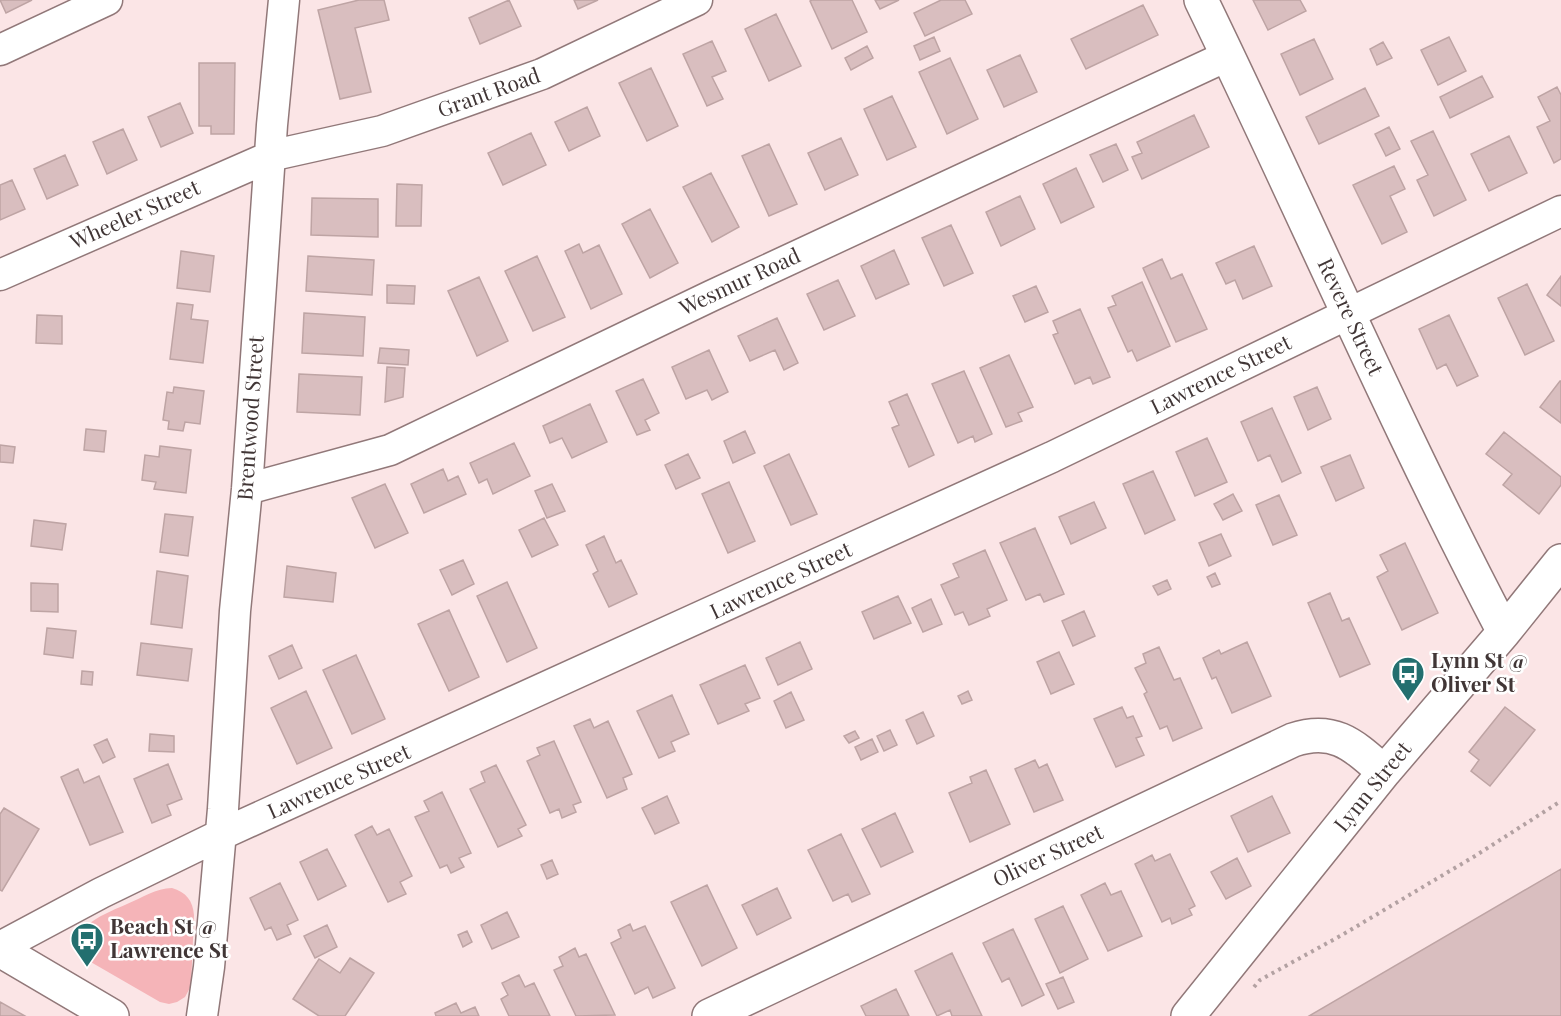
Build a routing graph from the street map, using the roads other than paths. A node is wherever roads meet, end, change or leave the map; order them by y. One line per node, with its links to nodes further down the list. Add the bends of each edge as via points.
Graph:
1 (107, 0): 5 (street)
2 (284, 0): 7 (street, Brentwood Street)
3 (697, 0): 7 (street, Grant Road, via 542,74 382,131)
4 (1201, 0): 6 (street, Revere Street)
5 (0, 50)
6 (1227, 56): 10 (street, Revere Street); 11 (street, Wesmur Road, via 390,450)
7 (270, 157): 9 (street, Wheeler Street); 11 (street, Brentwood Street)
8 (1561, 211): 10 (street, Lawrence Street)
9 (0, 275)
10 (1348, 314): 13 (street, Revere Street); 15 (street, Lawrence Street, via 1052,457)
11 (247, 489): 15 (street, Brentwood Street)
12 (1561, 561): 13 (street, Lynn Street)
13 (1504, 632): 14 (street, Lynn Street)
14 (1384, 772): 19 (street, Oliver Street, via 1333,736 1293,740); 20 (street, Lynn Street)
15 (220, 836): 16 (street, Lawrence Street, via 101,893); 18 (street, Brentwood Street)
16 (0, 949): 17 (street)
17 (112, 1016)
18 (202, 1016)
19 (709, 1016)
20 (1188, 1016)

